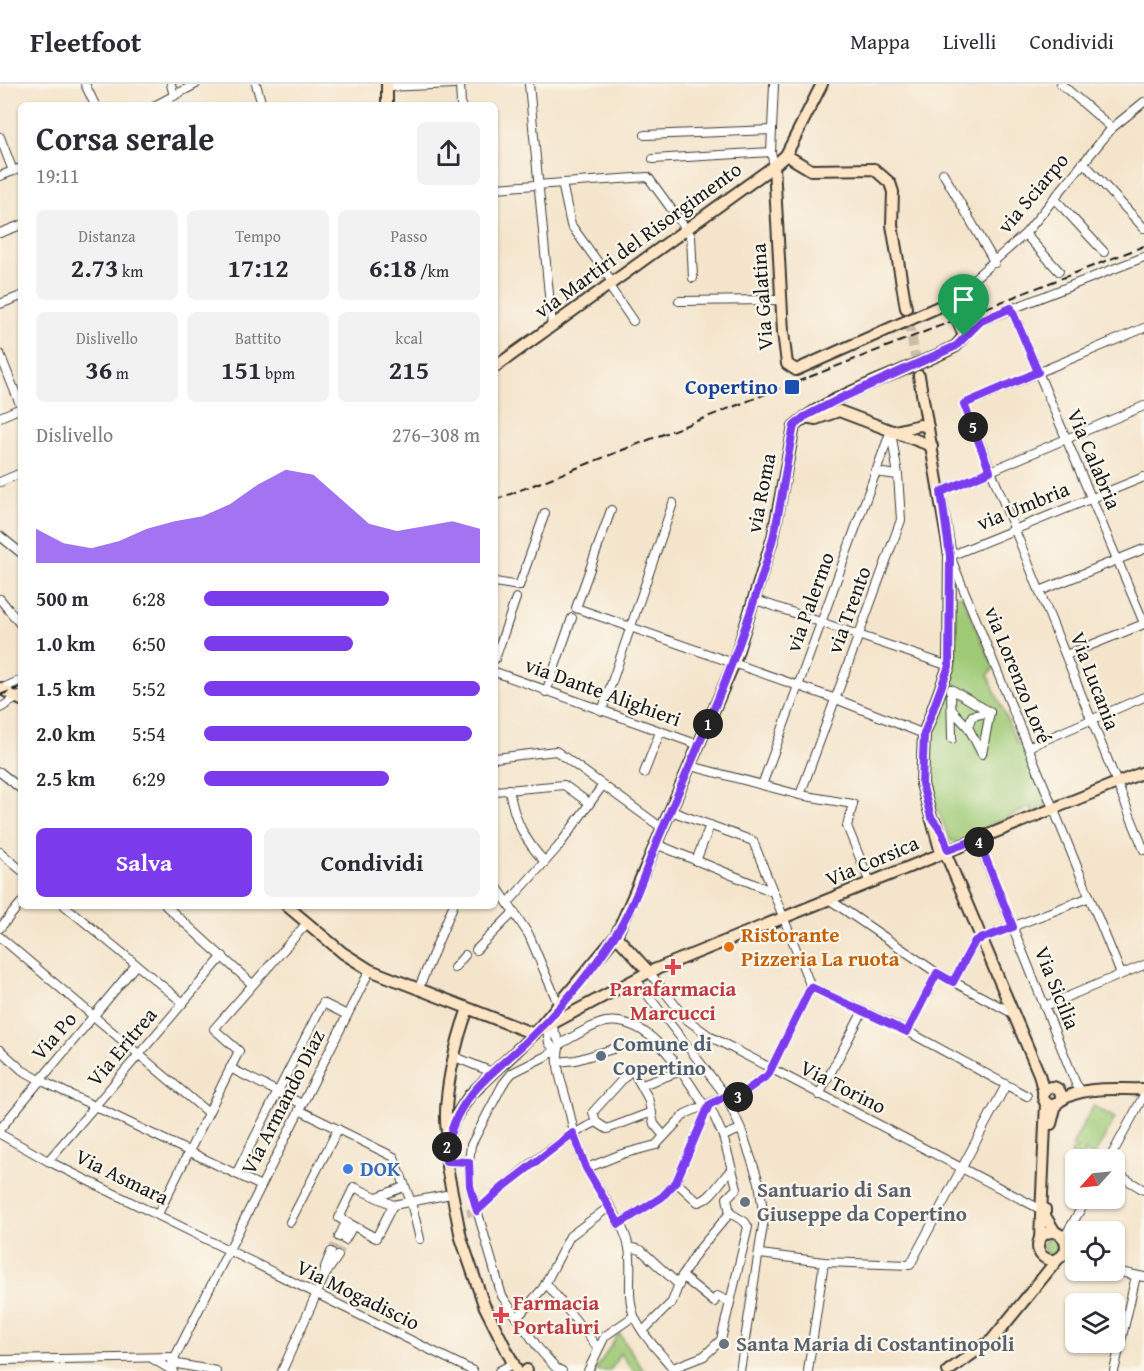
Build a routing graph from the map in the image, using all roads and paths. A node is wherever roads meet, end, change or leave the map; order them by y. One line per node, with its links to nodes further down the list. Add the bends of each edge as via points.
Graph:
1 (85, 84): 13 (street)
2 (171, 84): 12 (street)
3 (196, 84): 12 (street)
4 (256, 84): 15 (street)
5 (454, 84): 11 (street)
6 (460, 84): 17 (street)
7 (530, 84): 32 (street)
8 (774, 84): 20 (street)
9 (822, 84): 24 (street)
10 (1060, 84): 19 (street)
11 (387, 86): 16 (street)
12 (174, 96): 14 (street)
13 (94, 102)
14 (162, 102)
15 (261, 102)
16 (387, 102)
17 (461, 102)
18 (1144, 102): 19 (street, via Sciarpo)
19 (1112, 128): 26 (street, via Sciarpo)
20 (772, 130): 21 (street); 23 (street)
21 (645, 135)
22 (0, 137): 28 (street)
23 (771, 152): 25 (street); 27 (street)
24 (786, 155): 27 (street); 51 (street, via 811,170 874,169 890,183 894,243)
25 (653, 159)
26 (1083, 162): 34 (street, via Sciarpo); 36 (street)
27 (774, 166): 37 (street, via Martiri del Risorgimento); 47 (street, Via Galatina)
28 (17, 170): 30 (street)
29 (943, 173): 42 (street)
30 (0, 176)
31 (562, 183): 32 (street); 37 (street, via 648,177); 45 (street, via 571,225)
32 (538, 185): 33 (street); 54 (street)
33 (498, 188)
34 (1054, 198): 39 (street, via Sciarpo); 40 (street)
35 (18, 226): 38 (street)
36 (1144, 228)
37 (687, 230): 44 (street, via 691,236); 45 (street, via Martiri del Risorgimento)
38 (0, 233)
39 (1025, 234): 42 (street, via Sciarpo); 43 (street)
40 (1104, 252)
41 (1144, 257): 52 (street)
42 (995, 263): 50 (street, via Sciarpo)
43 (1059, 271)
44 (693, 278)
45 (611, 285): 53 (street); 54 (street, via Martiri del Risorgimento)
46 (18, 297): 49 (street)
47 (781, 300): 48 (street); 50 (street, Via Galatina, via 787,364 796,370)
48 (679, 301)
49 (0, 304)
50 (945, 304): 56 (street, via 953,309)
51 (906, 308)
52 (1011, 308): 56 (street, via 981,321); 59 (street, Via Calabria)
53 (633, 321)
54 (552, 326): 58 (street, via Martiri del Risorgimento)
55 (1144, 328): 59 (street)
56 (964, 336): 61 (street, via 956,346 931,359)
57 (0, 354): 63 (street)
58 (498, 365)
59 (1038, 372): 75 (street, Via Calabria); 77 (street, via 964,404)
60 (919, 376): 64 (street)
61 (855, 392): 62 (street); 67 (street)
62 (839, 399): 67 (street); 68 (street); 70 (street)
63 (18, 400)
64 (924, 405): 72 (street); 74 (street)
65 (1144, 406): 75 (street)
66 (18, 409): 69 (street)
67 (853, 409): 71 (street)
68 (839, 411): 70 (street, via 816,419); 71 (street)
69 (0, 417)
70 (804, 417): 98 (street, via Roma, via 794,426 773,537)
71 (864, 419): 73 (street)
72 (928, 427): 74 (street); 76 (street)
73 (891, 432): 74 (street); 78 (street, via Palermo); 80 (street, via Trento)
74 (905, 432): 76 (street)
75 (1067, 440): 77 (street); 84 (street, Via Calabria)
76 (932, 446): 83 (street)
77 (990, 471): 83 (street); 88 (street)
78 (875, 472): 80 (street); 101 (street, via Palermo)
79 (18, 474): 82 (street)
80 (898, 474): 104 (street, via Trento, via 901,520)
81 (1144, 477): 84 (street, via Umbria)
82 (0, 482)
83 (941, 492): 92 (street)
84 (1091, 498): 88 (street, via Umbria); 93 (street, Via Calabria)
85 (673, 503): 103 (street)
86 (611, 510): 103 (street, via 576,608)
87 (545, 513): 94 (street, via 519,586)
88 (1014, 528): 92 (street, via Umbria); 95 (street)
89 (0, 536): 91 (street)
90 (1144, 549): 93 (street)
91 (18, 551)
92 (950, 556): 108 (street); 125 (street, via Lorenzo Loré)
93 (1117, 560): 95 (street); 102 (street, Via Calabria)
94 (498, 582)
95 (1040, 591): 106 (street, Via Lucania)
96 (516, 598): 105 (street)
97 (0, 599): 100 (street)
98 (753, 599): 101 (street); 107 (street, via Roma)
99 (572, 618): 111 (street)
100 (18, 621)
101 (822, 624): 104 (street); 110 (street, via Palermo)
102 (1144, 624): 106 (street)
103 (631, 627): 107 (street); 117 (street)
104 (859, 637): 108 (street); 114 (street, via Trento)
105 (498, 650)
106 (1066, 655): 119 (street, Via Lucania)
107 (734, 663): 110 (street); 124 (street, via Roma)
108 (949, 666): 122 (street)
109 (498, 673): 111 (street, via Dante Alighieri)
110 (799, 686): 114 (street); 133 (street, via Palermo)
111 (546, 692): 117 (street, via Dante Alighieri)
112 (11, 694): 115 (street)
113 (1144, 698): 119 (street)
114 (836, 699): 122 (street); 137 (street, via Trento)
115 (0, 708)
116 (951, 710): 118 (street, via 951,689); 120 (street); 123 (street)
117 (602, 711): 121 (street, via Dante Alighieri)
118 (990, 712): 120 (street, via 972,716); 120 (street, via 982,754)
119 (1091, 720): 125 (street); 131 (street, Via Lucania)
120 (968, 727)
121 (660, 732): 124 (street, via Dante Alighieri); 130 (street)
122 (924, 734): 147 (street, via 922,784)
123 (952, 739)
124 (699, 746): 127 (street, via Roma)
125 (1028, 747): 139 (street, via Lorenzo Loré)
126 (498, 758): 132 (street, via 556,751)
127 (691, 766): 133 (street); 140 (street, via Roma)
128 (0, 772): 134 (street)
129 (1144, 772): 131 (street, Via Corsica)
130 (644, 773)
131 (1116, 783): 139 (street, Via Corsica); 145 (street, Via Lucania)
132 (603, 785): 138 (street); 142 (street)
133 (762, 785): 137 (street)
134 (18, 787)
135 (509, 789): 136 (street); 138 (street, via 564,786); 149 (street, via 513,814 529,846)
136 (498, 791)
137 (800, 795): 151 (street, via 853,804 847,826)
138 (589, 803): 149 (street)
139 (1054, 808): 143 (street, Via Corsica); 154 (street, via Lorenzo Loré)
140 (670, 810): 141 (street); 142 (street, via Roma)
141 (710, 825): 148 (street); 153 (street, via 753,841)
142 (663, 828): 144 (street, via Roma)
143 (978, 839): 147 (street, Via Corsica); 165 (street, Via Sicilia)
144 (656, 843): 148 (street); 167 (street, via Roma)
145 (1144, 850)
146 (0, 852): 150 (street)
147 (945, 852): 151 (street, Via Corsica); 169 (street)
148 (696, 861): 153 (street)
149 (545, 862): 156 (street)
150 (18, 867)
151 (870, 883): 155 (street, Via Corsica)
152 (498, 888): 156 (street)
153 (771, 891): 163 (street)
154 (1090, 897): 165 (street); 179 (street, via Lorenzo Loré)
155 (830, 900): 163 (street, Via Corsica); 178 (street)
156 (508, 903): 162 (street)
157 (18, 907): 166 (street)
158 (68, 909): 174 (street)
159 (172, 909): 172 (street)
160 (292, 909): 164 (street)
161 (452, 909): 184 (street)
162 (514, 912): 170 (street); 186 (street)
163 (783, 918): 177 (street, Via Corsica); 183 (street)
164 (308, 923): 176 (street); 182 (street)
165 (1013, 927): 169 (street); 187 (street, Via Sicilia)
166 (0, 928)
167 (616, 936): 177 (street); 186 (street, via Roma)
168 (0, 937): 192 (street)
169 (984, 939): 181 (street, via 975,941); 190 (street)
170 (476, 950)
171 (465, 955): 175 (street)
172 (223, 956): 182 (street); 185 (street, Via Eritrea)
173 (1144, 965): 179 (street)
174 (135, 966): 185 (street); 192 (street, Via Po)
175 (454, 968)
176 (370, 970): 184 (street); 191 (street, Via Armando Diaz)
177 (649, 972): 180 (street, Via Corsica); 193 (street, Via Torino)
178 (937, 973): 181 (street); 196 (street)
179 (1121, 974): 187 (street)
180 (636, 980): 194 (street, Via Corsica); 195 (street)
181 (953, 982): 190 (street)
182 (252, 984): 204 (street, via 214,1029 238,1051)
183 (811, 987): 189 (street); 205 (street)
184 (418, 990): 188 (street)
185 (182, 1002): 201 (street, Via Eritrea)
186 (561, 1004): 194 (street); 194 (street, via Roma)
187 (1045, 1006): 212 (street, Via Sicilia)
188 (468, 1009): 197 (street); 202 (street, via 454,1046)
189 (862, 1011): 196 (street); 214 (street)
190 (1014, 1014): 217 (street, via 1039,1074)
191 (347, 1015): 213 (street, via 323,1003); 223 (street, Via Armando Diaz)
192 (94, 1018): 201 (street); 208 (street, Via Po)
193 (686, 1019): 195 (street); 205 (street, Via Torino)
194 (555, 1020): 197 (street); 198 (street, via 549,1043)
195 (674, 1028): 219 (street)
196 (907, 1032): 209 (street)
197 (534, 1034): 207 (street)
198 (558, 1047): 203 (street); 206 (street, via 598,1024 622,1022 659,1045); 239 (street, via 512,1073 503,1084 471,1145)
199 (613, 1049): 203 (street)
200 (0, 1050): 208 (street)
201 (139, 1055): 221 (street, Via Eritrea); 224 (street)
202 (455, 1057): 207 (street); 218 (street)
203 (558, 1062): 230 (street)
204 (230, 1068): 213 (street); 224 (street)
205 (770, 1069): 214 (street, Via Torino); 219 (street, via 768,1075)
206 (681, 1071): 210 (street); 220 (street)
207 (492, 1072): 222 (street)
208 (40, 1080): 221 (street); 227 (street, Via Po)
209 (1006, 1085): 216 (street); 240 (street)
210 (642, 1086): 225 (street); 226 (street, via 632,1069 593,1112)
211 (1144, 1089): 212 (street)
212 (1076, 1090): 217 (street)
213 (277, 1092): 223 (street); 243 (street)
214 (819, 1095): 240 (street, Via Torino)
215 (1144, 1095): 235 (street)
216 (1027, 1096)
217 (1053, 1096): 256 (street); 266 (street, via 1045,1209 1049,1225)
218 (449, 1098): 222 (street, via 453,1104); 232 (street)
219 (728, 1099): 220 (street); 229 (street)
220 (707, 1105): 233 (street); 234 (street, via 685,1114); 245 (street)
221 (95, 1106): 236 (street); 237 (street, Via Eritrea)
222 (462, 1106): 232 (street)
223 (300, 1107): 228 (street); 247 (street, Via Armando Diaz)
224 (207, 1112): 236 (street)
225 (652, 1112): 226 (street, via 607,1129); 234 (street)
226 (596, 1122): 230 (street)
227 (0, 1129)
228 (338, 1129): 248 (street, via 394,1157); 260 (street)
229 (741, 1129): 233 (street); 273 (street, via 764,1202)
230 (573, 1133): 241 (street); 257 (street)
231 (0, 1134): 237 (street, Via Asmara)
232 (448, 1136): 238 (street)
233 (723, 1136): 242 (street)
234 (662, 1139): 241 (street, via 656,1145)
235 (1115, 1149)
236 (189, 1152): 243 (street); 259 (street)
237 (48, 1161): 259 (street, Via Asmara)
238 (446, 1161): 239 (street); 250 (street)
239 (469, 1162): 257 (street)
240 (963, 1167): 256 (street, Via Torino); 275 (street, via 910,1265)
241 (586, 1168): 255 (street)
242 (732, 1169): 246 (street); 252 (street, via 737,1188)
243 (236, 1174): 247 (street)
244 (1125, 1179): 249 (street)
245 (676, 1182): 246 (street, via 698,1202); 262 (street, via 662,1197)
246 (716, 1185): 252 (street)
247 (261, 1186): 270 (street, Via Armando Diaz)
248 (404, 1187): 251 (street); 253 (street)
249 (1144, 1190)
250 (451, 1194): 253 (street); 291 (street, via 476,1286)
251 (376, 1197): 254 (street); 261 (street, via 354,1187 339,1218)
252 (727, 1198): 258 (street)
253 (411, 1203): 254 (street); 264 (street)
254 (393, 1205): 261 (street, via 376,1238)
255 (609, 1207): 262 (street); 279 (street, via 570,1236)
256 (1040, 1209): 265 (street)
257 (477, 1211): 285 (street, via 502,1296)
258 (730, 1213): 277 (street, via 706,1239); 283 (street, via 748,1227)
259 (158, 1214): 270 (street, Via Asmara)
260 (290, 1222)
261 (349, 1224): 263 (street)
262 (619, 1224): 268 (street)
263 (342, 1238)
264 (420, 1239)
265 (1040, 1239): 267 (street, via 1045,1234); 271 (street)
266 (1065, 1242)
267 (1065, 1243)
268 (629, 1247): 280 (street, via 641,1250); 284 (street)
269 (1065, 1248): 274 (street)
270 (228, 1250): 282 (street, Via Mogadiscio); 290 (street, Via Armando Diaz)
271 (1039, 1251): 274 (street, via 1047,1259); 281 (street)
272 (335, 1254): 282 (street)
273 (760, 1254): 275 (street); 299 (street)
274 (1060, 1258): 281 (street)
275 (824, 1262): 300 (street)
276 (1125, 1273): 278 (street)
277 (682, 1276): 280 (street); 283 (street, via 714,1302 717,1296)
278 (1140, 1276): 302 (street)
279 (546, 1283): 285 (street); 287 (street)
280 (679, 1285): 286 (street, via 672,1302)
281 (1034, 1286): 301 (street, via 992,1340)
282 (317, 1295): 294 (street); 295 (street, Via Mogadiscio)
283 (730, 1302): 292 (street, via 722,1340 704,1356)
284 (634, 1316): 286 (street); 287 (street, via 605,1336)
285 (517, 1318): 297 (street, via 539,1349)
286 (643, 1331): 292 (street)
287 (598, 1348): 298 (street)
288 (153, 1359): 289 (street); 290 (street); 290 (street)
289 (0, 1360)
290 (173, 1365): 293 (street)
291 (522, 1369): 296 (street)
292 (674, 1369)
293 (216, 1371)
294 (282, 1371)
295 (473, 1371)
296 (500, 1371)
297 (562, 1371)
298 (588, 1371)
299 (740, 1371)
300 (808, 1371)
301 (948, 1371)
302 (1114, 1371)

